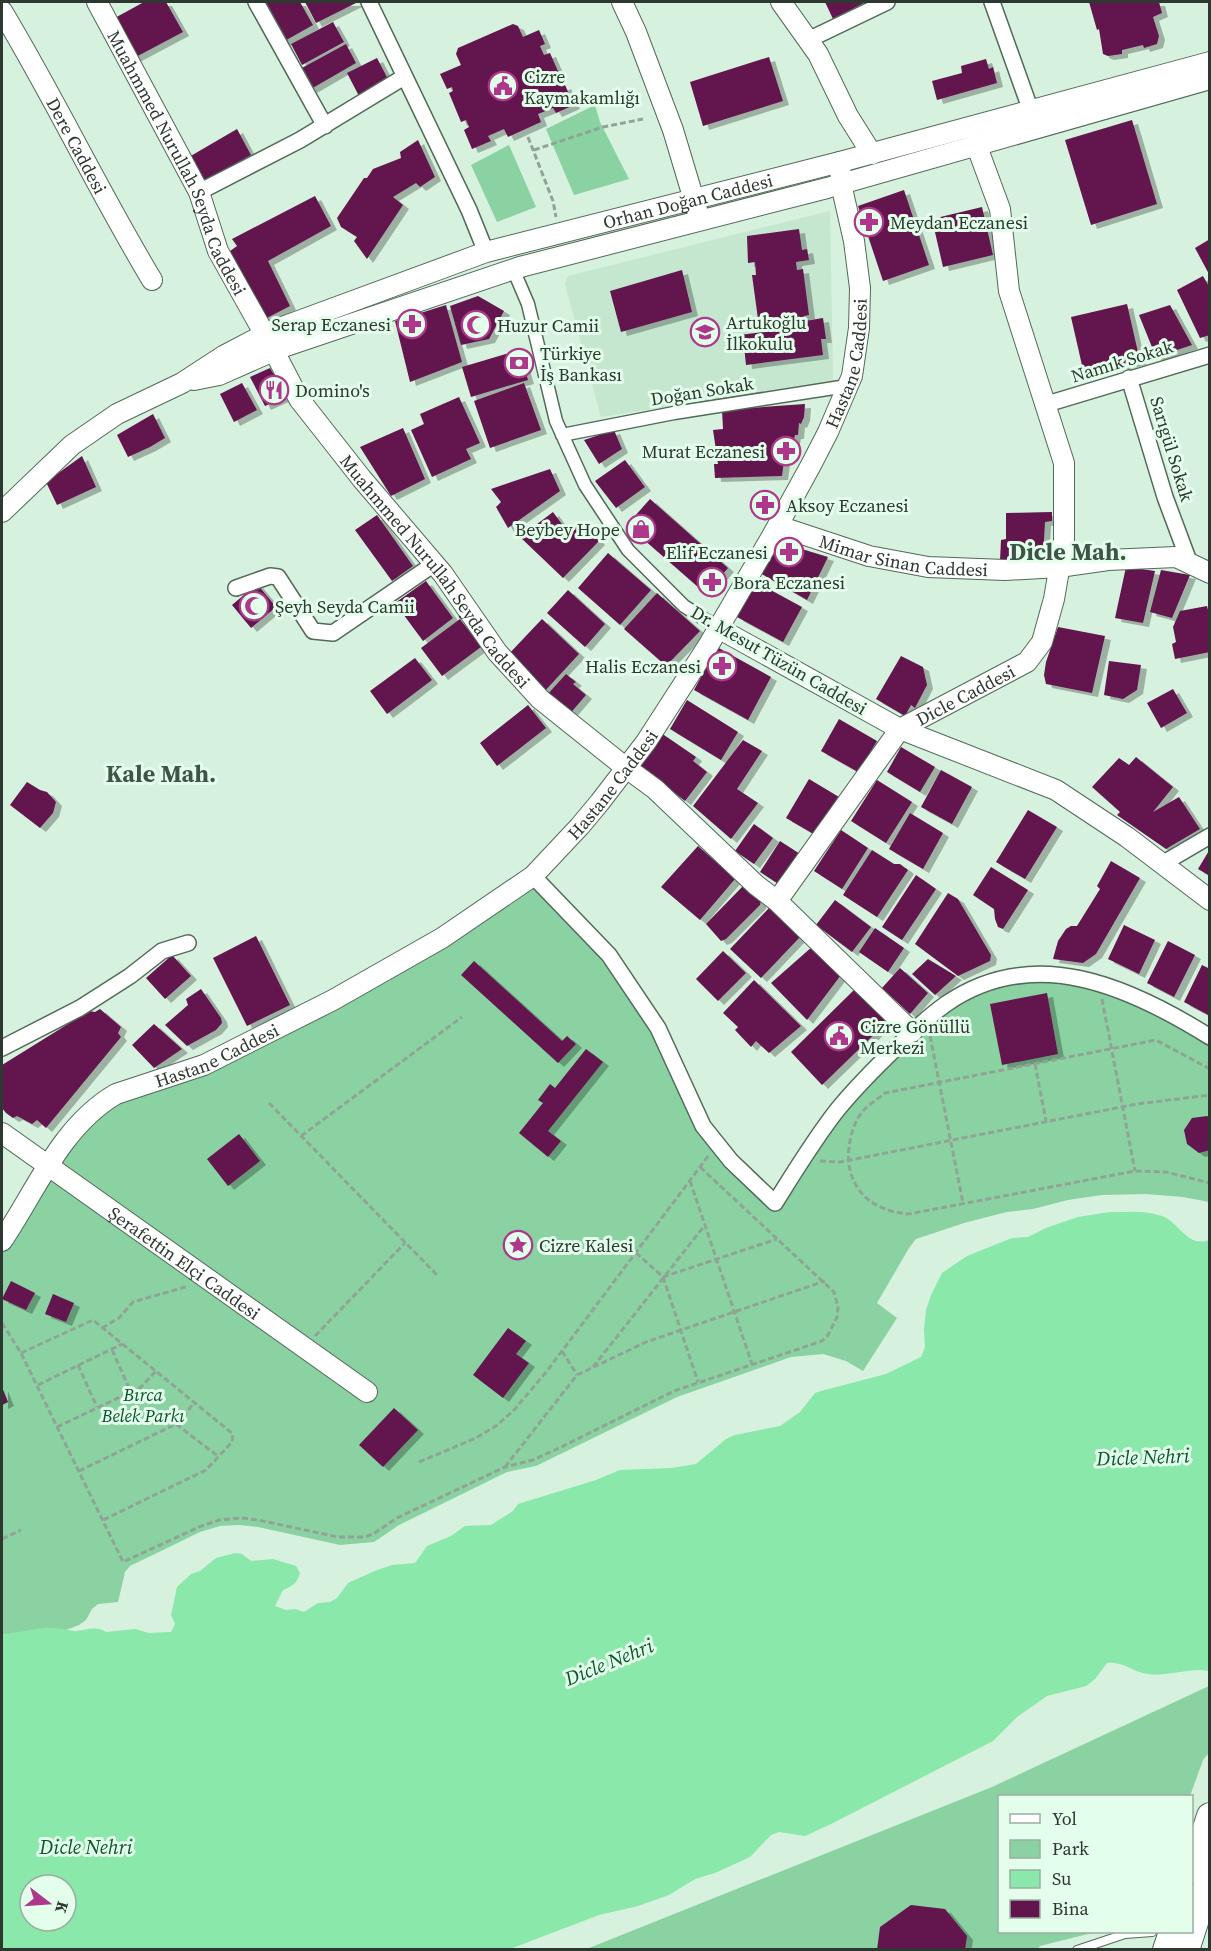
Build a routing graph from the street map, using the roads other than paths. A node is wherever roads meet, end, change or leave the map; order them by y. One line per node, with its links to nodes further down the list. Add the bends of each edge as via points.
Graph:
1 (97, 2): 19 (street, Muahmmed Nurullah Seyda Caddesi)
2 (256, 2): 14 (street)
3 (369, 2): 11 (street)
4 (622, 2): 20 (street, via 673,130)
5 (780, 2): 9 (street)
6 (887, 2): 9 (street)
7 (992, 2): 13 (street)
8 (2, 11): 24 (street, Dere Caddesi)
9 (808, 40): 16 (street)
10 (1209, 62): 13 (street, Orhan Doğan Caddesi)
11 (404, 77): 14 (street); 22 (street)
12 (1209, 79): 15 (street, Orhan Doğan Caddesi)
13 (1031, 111): 16 (street, Orhan Doğan Caddesi)
14 (325, 126): 19 (street)
15 (976, 144): 18 (street, Orhan Doğan Caddesi); 29 (street, Dicle Caddesi, via 1000,209 1009,291)
16 (872, 154): 17 (street, Orhan Doğan Caddesi)
17 (840, 162): 18 (street, Hastane Caddesi); 20 (street, Orhan Doğan Caddesi)
18 (840, 184): 21 (street, Orhan Doğan Caddesi); 28 (street, Hastane Caddesi, via 860,288 859,328)
19 (199, 192): 25 (street, Muahmmed Nurullah Seyda Caddesi, via 218,251)
20 (693, 200): 21 (street); 22 (street, Orhan Doğan Caddesi)
21 (701, 220): 23 (street, Orhan Doğan Caddesi)
22 (486, 252): 23 (street); 25 (street, Orhan Doğan Caddesi)
23 (513, 269): 25 (street, Orhan Doğan Caddesi); 30 (street, Dr. Mesut Tüzün Caddesi, via 528,304)
24 (152, 280)
25 (269, 342): 31 (street, Orhan Doğan Caddesi, via 225,356 117,414 72,445); 33 (street, Muahmmed Nurullah Seyda Caddesi, via 299,399)
26 (1209, 355): 27 (street, Namık Sokak)
27 (1129, 378): 29 (street, Namık Sokak); 34 (street, Sarıgül Sokak)
28 (847, 386): 30 (street, Doğan Sokak); 32 (street, Hastane Caddesi, via 828,432)
29 (1047, 404): 35 (street, Dicle Caddesi, via 1064,463 1064,541)
30 (562, 435): 38 (street, Dr. Mesut Tüzün Caddesi, via 585,485 628,550 684,606)
31 (2, 512)
32 (778, 526): 35 (street, Mimar Sinan Caddesi, via 869,556 928,567); 38 (street, Hastane Caddesi)
33 (434, 564): 37 (street, via 333,633 313,631 278,577); 40 (street, Muahmmed Nurullah Seyda Caddesi, via 497,652 540,699)
34 (1190, 564): 35 (street, Mimar Sinan Caddesi, via 1176,556); 36 (street, Mimar Sinan Caddesi)
35 (1059, 567): 39 (street, Dicle Caddesi, via 1042,642 1027,662)
36 (1209, 573)
37 (236, 588)
38 (718, 628): 39 (street, Dr. Mesut Tüzün Caddesi); 40 (street, Hastane Caddesi, via 646,742)
39 (900, 729): 42 (street, Dr. Mesut Tüzün Caddesi, via 1056,790); 45 (street, Dicle Caddesi)
40 (625, 767): 43 (street, Hastane Caddesi, via 580,826); 45 (street, Muahmmed Nurullah Seyda Caddesi, via 655,789)
41 (1209, 836): 42 (street)
42 (1162, 864): 44 (street, Dr. Mesut Tüzün Caddesi)
43 (533, 876): 47 (street, via 609,955 658,1028 703,1126 731,1161 775,1203 837,1110 862,1080); 51 (street, Hastane Caddesi, via 442,938 333,1000 204,1065 106,1100)
44 (1209, 900)
45 (777, 901): 47 (street, Muahmmed Nurullah Seyda Caddesi)
46 (188, 943): 49 (street, via 162,951 80,1008)
47 (920, 1026): 48 (street, via 947,1003 972,990 1013,976 1051,975 1130,993)
48 (1209, 1037)
49 (2, 1048)
50 (2, 1132): 51 (street, Şerafettin Elçi Caddesi)
51 (48, 1164): 52 (street, Hastane Caddesi); 53 (street, Şerafettin Elçi Caddesi)
52 (2, 1241)
53 (367, 1392)
54 (1209, 1815): 55 (main road)
55 (1193, 1865)
56 (1209, 1876): 57 (main road)
57 (1193, 1927)
58 (1138, 1933): 61 (lane)
59 (1172, 1933): 62 (main road)
60 (1191, 1933): 63 (main road)
61 (1077, 1950)
62 (1166, 1950)
63 (1186, 1950)

